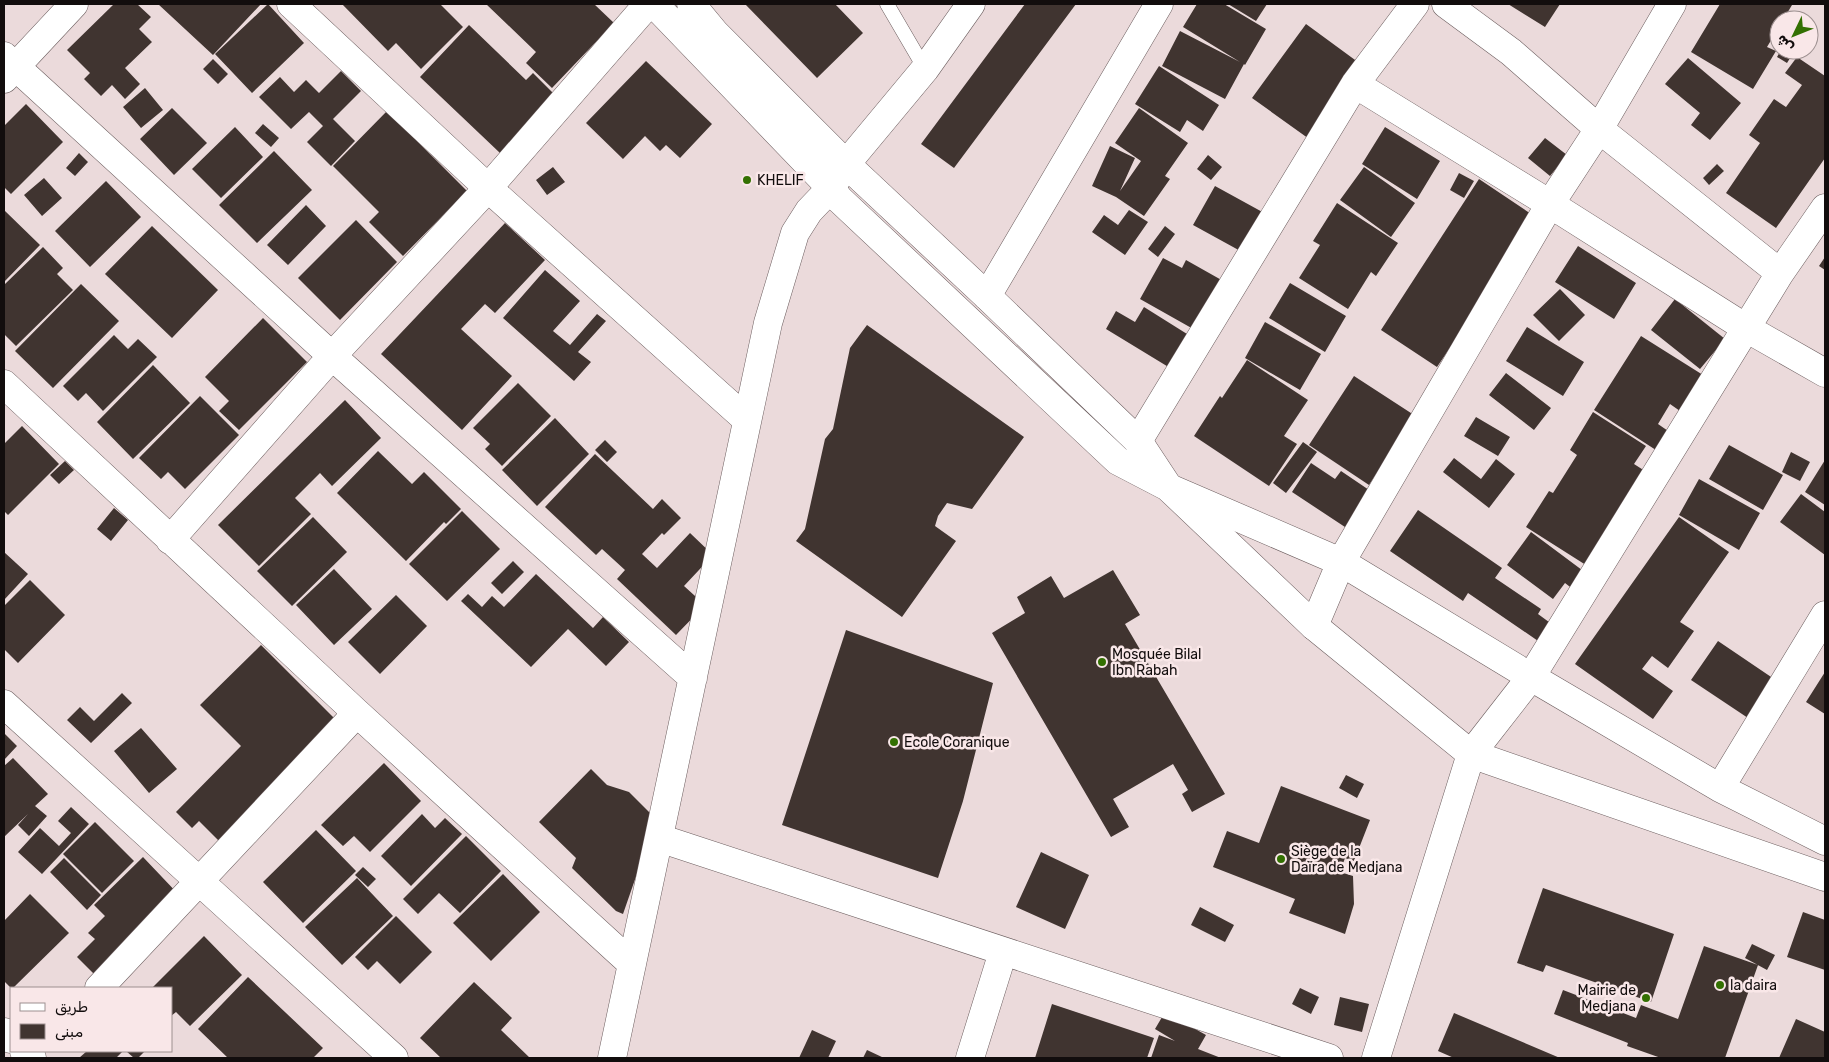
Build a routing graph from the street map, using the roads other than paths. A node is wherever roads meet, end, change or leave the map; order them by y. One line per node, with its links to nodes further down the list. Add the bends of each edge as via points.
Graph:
1 (74, 4): 12 (street)
2 (291, 4): 17 (street)
3 (648, 4): 17 (street)
4 (654, 4): 18 (street)
5 (691, 4): 16 (street, via 715,33)
6 (887, 4): 13 (lane)
7 (971, 4): 13 (street)
8 (1158, 4): 22 (street)
9 (1415, 4): 14 (street)
10 (1446, 4): 15 (street, via 1511,52)
11 (1672, 4): 15 (street)
12 (8, 67): 24 (street)
13 (925, 69): 16 (street)
14 (1356, 84): 19 (street); 28 (street)
15 (1599, 129): 19 (street); 21 (street)
16 (846, 164): 18 (street); 22 (street)
17 (488, 188): 24 (street); 27 (street)
18 (831, 188): 27 (street, via 795,233 768,323); 29 (street, via 838,199 1118,461)
19 (1550, 204): 23 (street); 31 (street)
20 (1825, 208): 21 (street)
21 (1780, 273): 23 (street)
22 (987, 296): 28 (street)
23 (1746, 328): 25 (street); 34 (street)
24 (332, 356): 30 (street); 35 (street)
25 (1825, 373)
26 (4, 384): 30 (street)
27 (747, 420): 35 (street)
28 (1138, 441): 29 (street)
29 (1170, 488): 31 (street); 33 (street)
30 (170, 540): 37 (street)
31 (1341, 562): 33 (street); 34 (street)
32 (1825, 616): 39 (street)
33 (1314, 626): 38 (street)
34 (1531, 677): 38 (street); 39 (street)
35 (693, 678): 40 (street)
36 (4, 704): 43 (street)
37 (357, 713): 43 (street); 45 (street)
38 (1470, 754): 42 (street); 51 (street)
39 (1720, 788): 41 (street)
40 (659, 838): 44 (street); 45 (street)
41 (1825, 841)
42 (1825, 877)
43 (198, 882): 46 (street); 47 (street)
44 (1003, 952): 49 (street); 50 (street)
45 (632, 964): 48 (street)
46 (100, 987)
47 (394, 1058)
48 (612, 1058)
49 (970, 1058)
50 (1329, 1058)
51 (1376, 1058)

